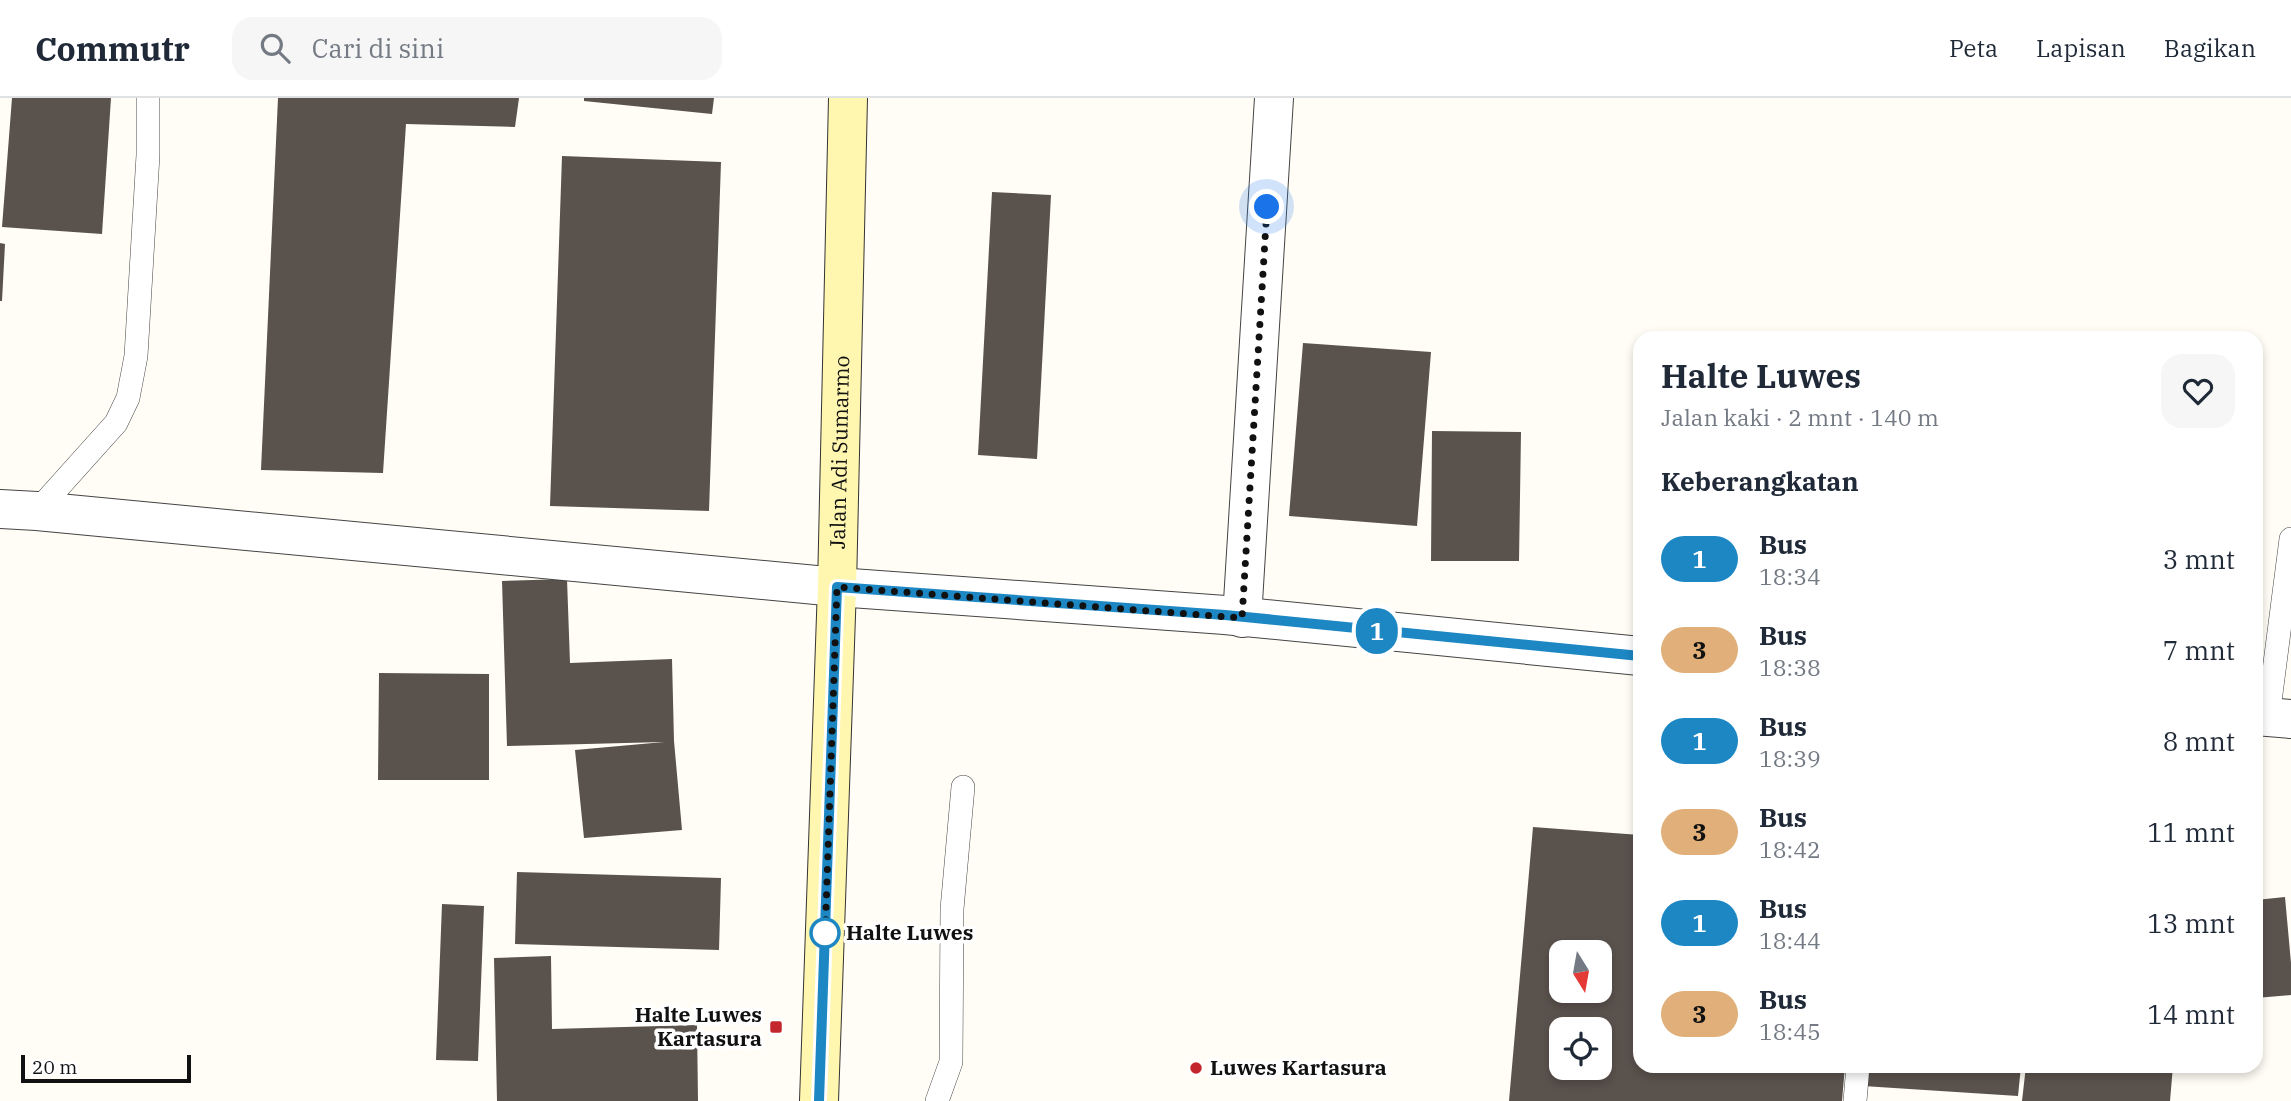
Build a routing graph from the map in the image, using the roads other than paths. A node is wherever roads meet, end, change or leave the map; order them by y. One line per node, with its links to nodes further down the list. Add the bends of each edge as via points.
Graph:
1 (148, 98): 5 (lane, via 136,356 128,398 116,424)
2 (848, 98): 7 (main road, Jalan Adi Sumarmo)
3 (1274, 98): 8 (street)
4 (0, 509): 5 (street)
5 (37, 511): 7 (street)
6 (2291, 539): 10 (lane)
7 (837, 587): 8 (street); 13 (main road, Jalan Adi Sumarmo)
8 (1242, 618): 9 (street)
9 (1633, 655)
10 (2271, 718)
11 (963, 787): 14 (lane, via 951,909 951,1062)
12 (1857, 1073): 15 (lane)
13 (819, 1101)
14 (937, 1101)
15 (1855, 1101)

